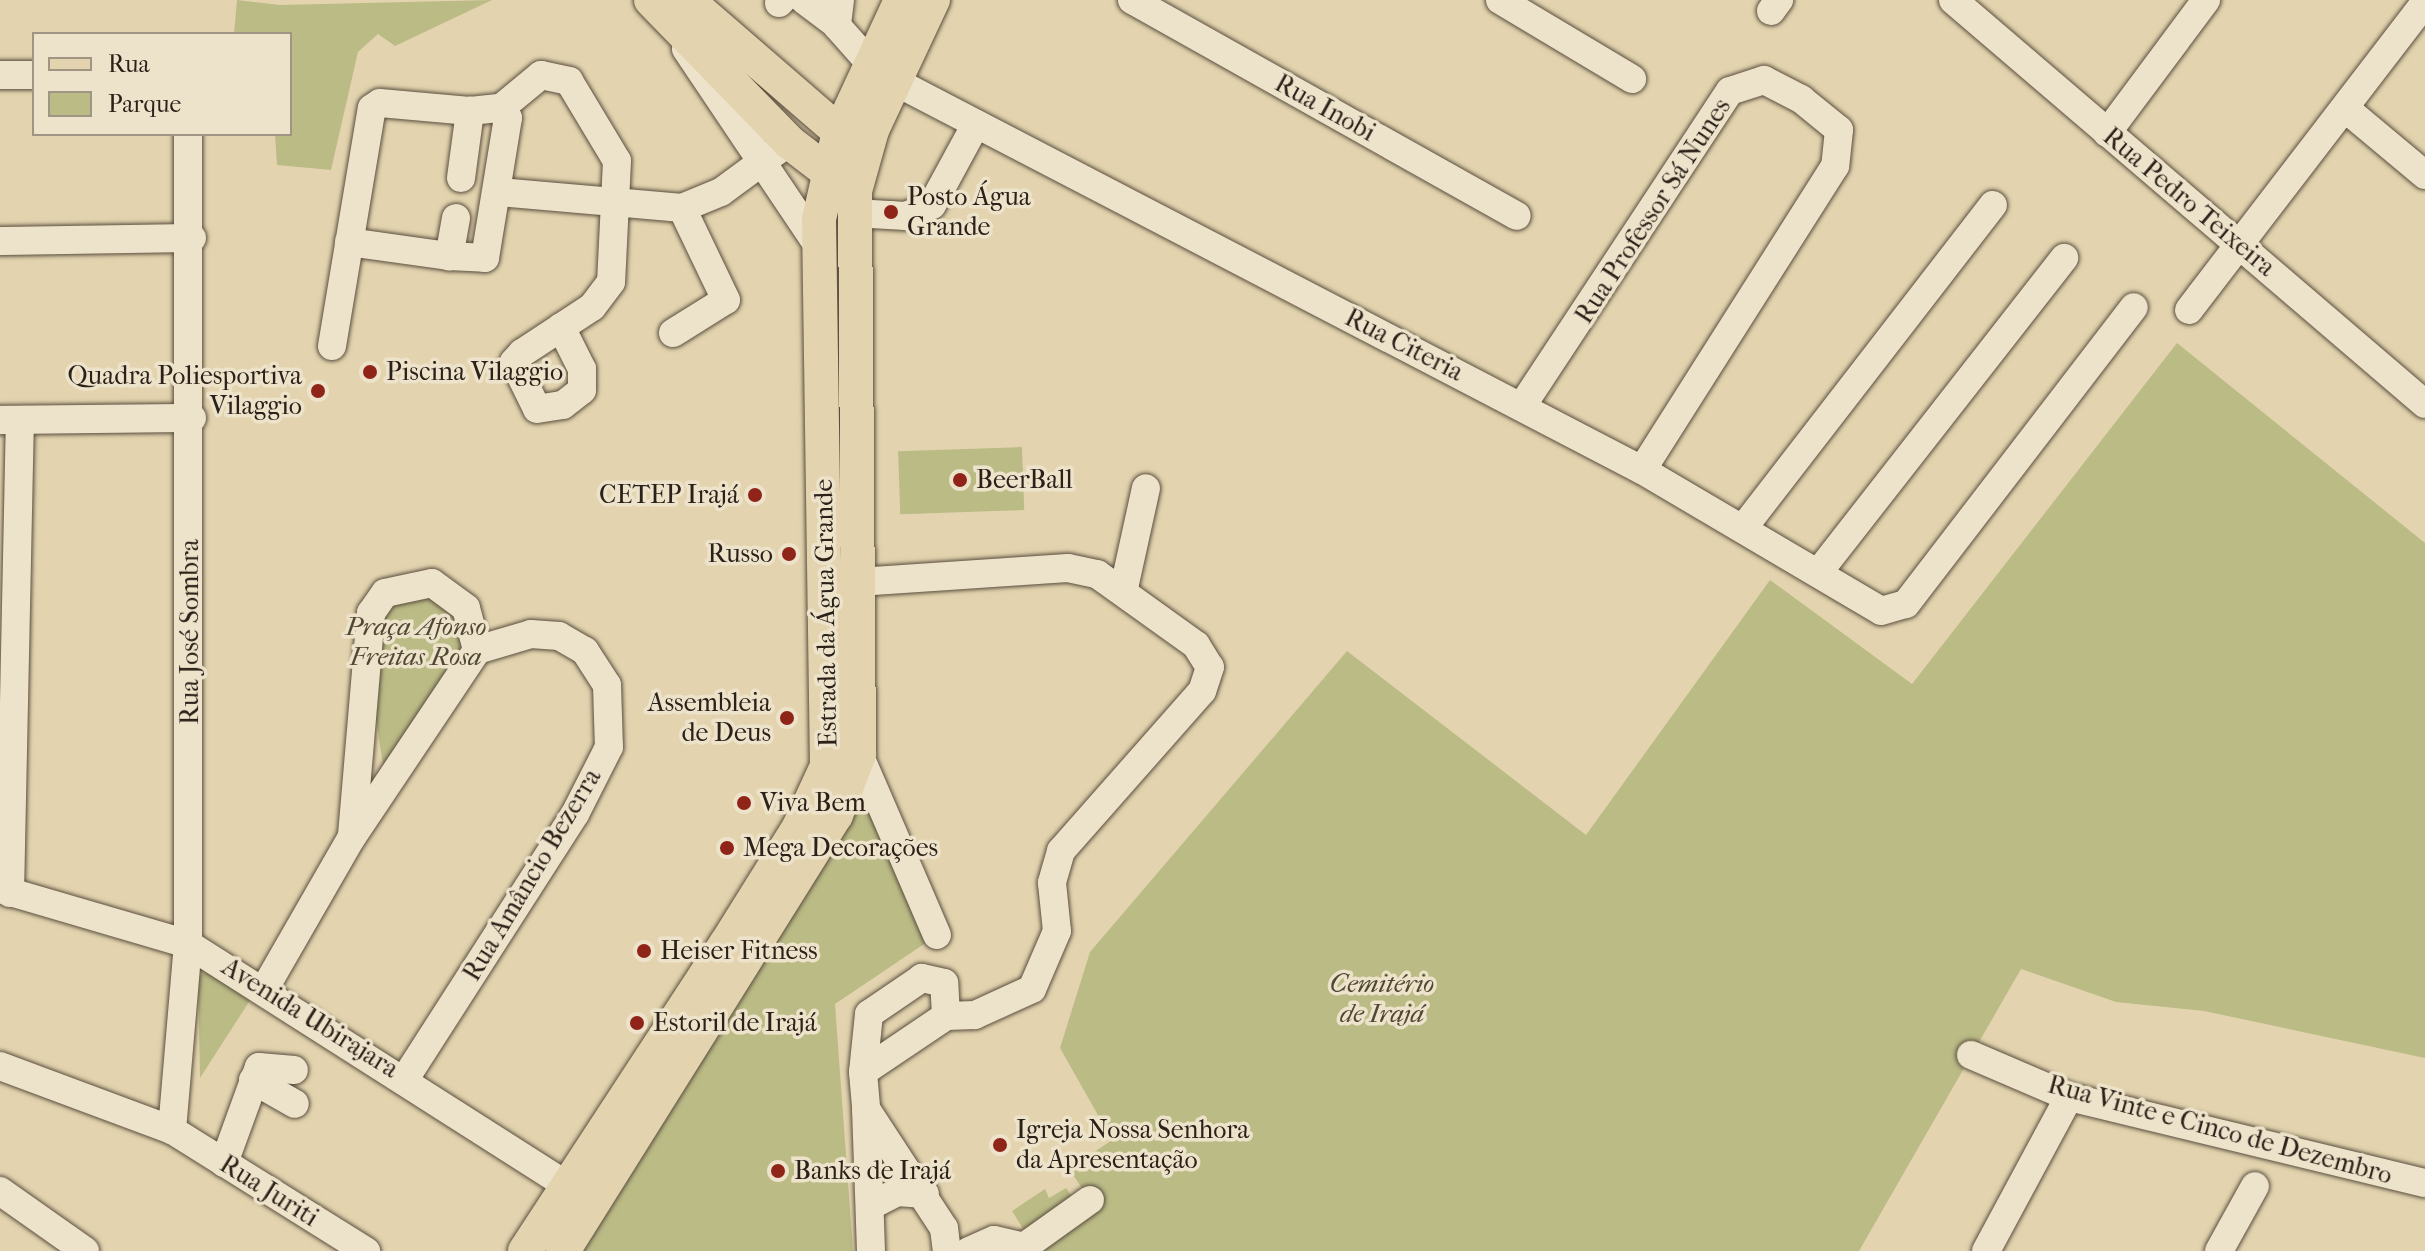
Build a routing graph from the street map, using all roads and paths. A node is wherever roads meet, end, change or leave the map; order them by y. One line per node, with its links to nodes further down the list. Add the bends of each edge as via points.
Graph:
1 (901, 0): 12 (main road, Estrada da Água Grande)
2 (933, 0): 12 (main road, Estrada da Água Grande)
3 (1132, 0): 32 (street, Rua Inobi)
4 (1500, 0): 15 (street)
5 (1953, 0): 10 (street, Rua Pedro Teixeira)
6 (2206, 0): 21 (street)
7 (788, 1): 11 (street)
8 (2425, 2): 17 (street)
9 (666, 3): 20 (main road); 23 (main road)
10 (1988, 11): 21 (street, Rua Pedro Teixeira)
11 (838, 12): 12 (street)
12 (882, 72): 19 (street, Rua Citeria); 20 (main road, Estrada da Água Grande)
13 (0, 75): 14 (street)
14 (32, 75)
15 (1632, 79)
16 (501, 108): 18 (street); 27 (street, via 508,118); 29 (street, via 541,75 569,81 617,161)
17 (2346, 109): 25 (street); 37 (street)
18 (470, 111): 26 (street); 36 (street, via 380,103 372,108)
19 (976, 124): 28 (street, via 932,205 906,216); 47 (street, Rua Citeria)
20 (842, 129): 24 (main road, Estrada da Água Grande); 28 (main road, Estrada da Água Grande)
21 (2107, 133): 37 (street, Rua Pedro Teixeira)
22 (188, 136): 34 (street, Rua José Sombra)
23 (776, 152): 24 (main road); 31 (street, via 707,200); 38 (street)
24 (826, 174): 28 (main road); 38 (main road, Estrada da Água Grande)
25 (2425, 175)
26 (461, 178)
27 (499, 192): 29 (street); 39 (street, via 485,258)
28 (855, 202): 54 (main road, Estrada da Água Grande)
29 (615, 203): 31 (street); 43 (street, via 611,282)
30 (1993, 205): 52 (street)
31 (682, 208): 44 (street, via 726,300)
32 (1517, 216)
33 (456, 218): 39 (street)
34 (192, 238): 35 (street); 48 (street, Rua José Sombra)
35 (0, 241)
36 (349, 242): 39 (street); 45 (street)
37 (2239, 243): 42 (street); 46 (street, Rua Pedro Teixeira)
38 (819, 247): 78 (main road, Estrada da Água Grande, via 832,735 827,766 783,853)
39 (449, 256)
40 (2064, 258): 53 (street)
41 (2134, 307): 53 (street, Rua Citeria, via 1906,604 1881,611)
42 (2189, 310)
43 (561, 327)
44 (673, 333)
45 (332, 346)
46 (2425, 404)
47 (1522, 406): 50 (street, Rua Citeria); 50 (street, Rua Professor Sá Nunes, via 1730,91 1764,80 1801,99 1839,130 1835,166)
48 (192, 418): 49 (street); 61 (street, Rua José Sombra)
49 (10, 421): 59 (street)
50 (1642, 470): 52 (street, Rua Citeria)
51 (1146, 488): 55 (street)
52 (1744, 527): 53 (street, Rua Citeria)
53 (1818, 573)
54 (858, 582): 55 (street, via 1068,568); 57 (main road, Estrada da Água Grande)
55 (1124, 588): 63 (street, via 1196,645 1210,667 1202,691 1061,851 1052,883 1057,931 1032,989 975,1015)
56 (477, 650): 58 (street); 58 (street, via 466,608 432,583 385,593 371,613); 68 (street, Rua Amâncio Bezerra, via 531,634 559,636 585,651 607,685 609,747 575,814)
57 (859, 754): 60 (street); 78 (main road, Estrada da Água Grande, via 836,815)
58 (352, 837): 62 (street)
59 (5, 891): 61 (street, Avenida Ubirajara)
60 (937, 935)
61 (188, 944): 62 (street, Avenida Ubirajara); 73 (street, Rua José Sombra)
62 (265, 988): 68 (street, Avenida Ubirajara)
63 (946, 1016): 67 (street); 67 (street, via 947,991 936,977 875,1006)
64 (1971, 1055): 70 (street, Rua Vinte e Cinco de Dezembro)
65 (0, 1066): 73 (street, Rua Juriti)
66 (294, 1070): 69 (street, via 267,1062)
67 (863, 1072): 72 (street)
68 (406, 1077): 78 (street, Avenida Ubirajara)
69 (253, 1080): 71 (street); 74 (street, via 242,1128)
70 (2069, 1097): 75 (street, Rua Vinte e Cinco de Dezembro); 89 (street)
71 (295, 1104)
72 (866, 1109): 79 (street); 81 (street)
73 (172, 1130): 74 (street, Rua Juriti)
74 (224, 1163): 83 (street, Rua Juriti)
75 (2425, 1183)
76 (2255, 1186): 90 (street)
77 (0, 1191): 82 (street)
78 (581, 1194): 84 (main road, Estrada da Água Grande); 85 (main road, Estrada da Água Grande)
79 (925, 1194): 81 (street, via 897,1192); 87 (street, via 944,1228)
80 (1090, 1200): 88 (street, via 1024,1247 994,1240)
81 (870, 1206): 86 (street)
82 (85, 1251)
83 (366, 1251)
84 (525, 1251)
85 (563, 1251)
86 (871, 1251)
87 (947, 1251)
88 (969, 1251)
89 (1986, 1251)
90 (2219, 1251)

